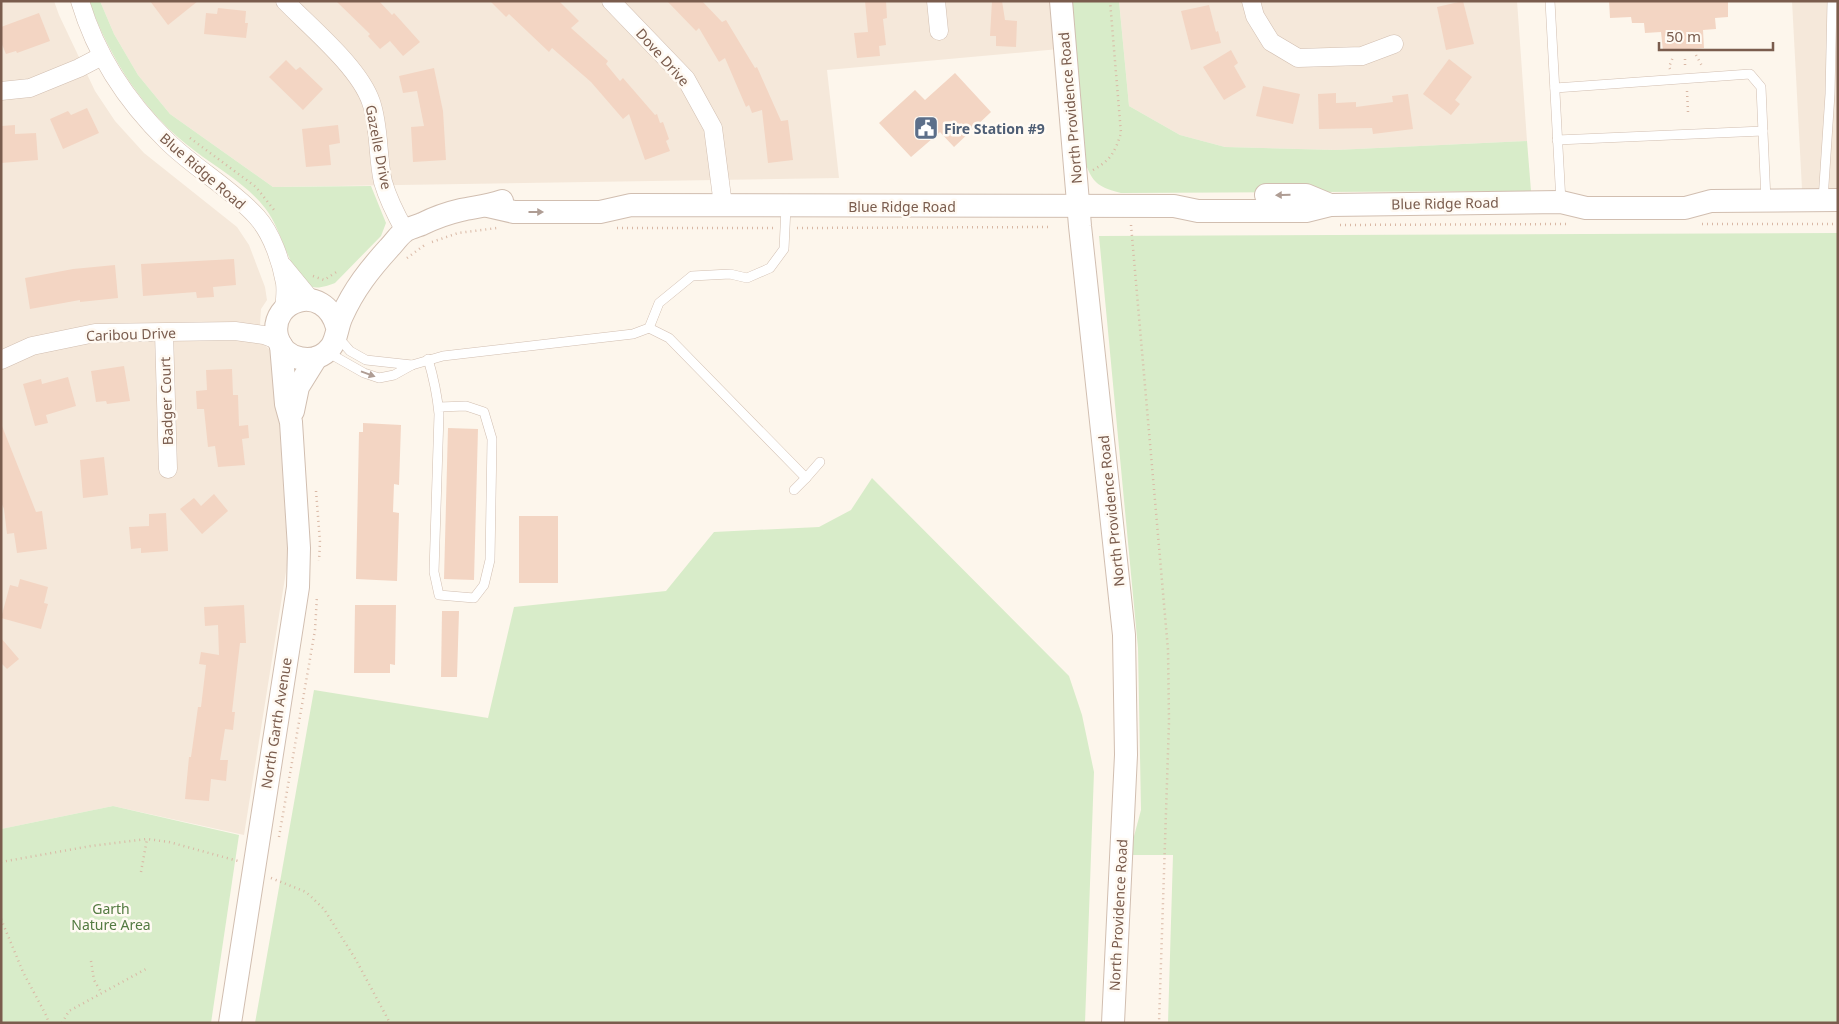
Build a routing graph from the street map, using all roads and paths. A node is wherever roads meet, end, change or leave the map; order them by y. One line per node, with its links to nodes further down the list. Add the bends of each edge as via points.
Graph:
1 (80, 1): 12 (street, Blue Ridge Road)
2 (285, 1): 31 (street, Gazelle Drive, via 363,84 377,124 383,181)
3 (611, 1): 26 (street, Dove Drive, via 686,79 709,120 713,128)
4 (936, 1): 10 (street)
5 (1061, 1): 28 (street, North Providence Road)
6 (1110, 1): 22 (path, via 1121,133 1114,152)
7 (1251, 1): 11 (street, via 1271,42 1298,58 1362,56)
8 (1550, 1): 15 (lane)
9 (1832, 1): 17 (lane)
10 (939, 30)
11 (1394, 44)
12 (102, 56): 16 (street, via 30,88); 32 (street, Blue Ridge Road, via 137,110 168,143 257,218)
13 (1685, 59): 14 (path)
14 (1686, 71)
15 (1555, 88): 19 (lane, via 1750,74 1761,87); 21 (lane)
16 (1, 91)
17 (1828, 123): 18 (lane); 24 (lane)
18 (1838, 123)
19 (1763, 131): 21 (lane); 23 (lane)
20 (186, 135): 29 (path, via 256,187)
21 (1558, 140): 25 (lane)
22 (1090, 172)
23 (1766, 200): 24 (street, Blue Ridge Road); 25 (street, Blue Ridge Road, via 1711,201 1686,194 1588,194)
24 (1830, 200)
25 (1561, 202): 28 (street, Blue Ridge Road, via 1330,205 1306,211)
26 (723, 205): 27 (street, Blue Ridge Road); 31 (street, Blue Ridge Road, via 631,205 600,212 514,212 488,206 460,210)
27 (786, 206): 28 (street, Blue Ridge Road); 38 (lane, via 784,248 770,268 747,278 730,274 692,276 659,303)
28 (1078, 206): 64 (street, North Providence Road, via 1124,635 1126,755)
29 (275, 212)
30 (1131, 225): 65 (path, via 1168,650 1169,722)
31 (405, 231): 35 (street, Blue Ridge Road)
32 (281, 264): 36 (street, Blue Ridge Road); 37 (street, Blue Ridge Road, via 285,285)
33 (338, 271): 34 (path, via 324,280)
34 (309, 273)
35 (364, 276): 36 (street, Blue Ridge Road); 42 (street, Blue Ridge Road, via 349,299)
36 (313, 301): 37 (street, via 292,303); 42 (street, via 328,309 334,317)
37 (282, 313): 39 (street, Caribou Drive, via 265,324); 41 (street, via 276,327)
38 (650, 328): 43 (lane, via 633,334); 50 (lane, via 669,338)
39 (235, 331): 40 (street, Caribou Drive); 41 (street, Caribou Drive, via 264,335)
40 (164, 333): 44 (street, Caribou Drive, via 95,333 32,346); 49 (street, Badger Court)
41 (280, 343): 42 (street, via 287,353 306,360); 47 (street, North Garth Avenue)
42 (329, 343): 45 (lane, via 366,360); 45 (lane, one-way to 45, via 364,374 379,378 394,375); 47 (street, North Garth Avenue, via 298,387)
43 (428, 359): 45 (lane); 46 (lane)
44 (1, 360)
45 (412, 365)
46 (439, 407): 46 (lane, via 434,572 439,595 474,598 484,585 490,560 492,439 484,412 466,406)
47 (291, 422): 54 (street, North Garth Avenue, via 299,548 298,587)
48 (820, 462): 50 (lane)
49 (168, 469)
50 (806, 478): 51 (lane)
51 (794, 490)
52 (147, 840): 53 (path); 54 (path, via 169,842); 55 (path)
53 (1, 862)
54 (254, 866): 62 (street, North Garth Avenue); 63 (path, via 269,878 306,892 324,909)
55 (141, 872)
56 (1, 919): 60 (path)
57 (91, 961): 59 (path, via 94,980)
58 (146, 968): 59 (path)
59 (102, 993): 61 (path, via 69,1011)
60 (49, 1023)
61 (62, 1023)
62 (230, 1023)
63 (390, 1023)
64 (1113, 1023)
65 (1159, 1023)

